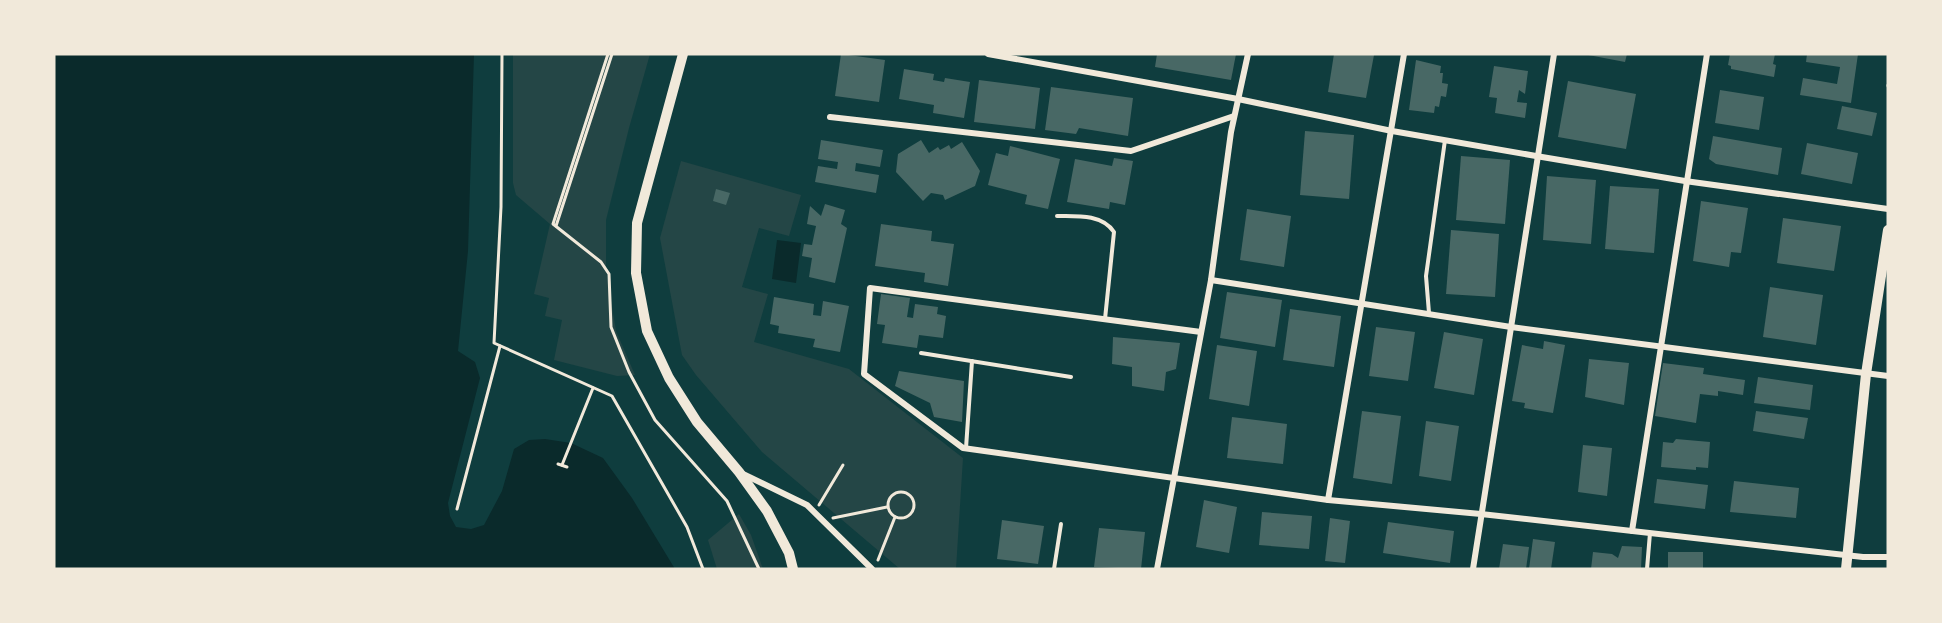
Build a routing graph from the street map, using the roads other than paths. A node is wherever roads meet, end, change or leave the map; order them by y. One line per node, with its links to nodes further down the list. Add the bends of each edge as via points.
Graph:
1 (683, 54): 30 (main road, via 637,223 636,273 647,331 669,378 697,422)
2 (988, 54): 7 (street)
3 (1248, 54): 7 (street)
4 (1404, 54): 10 (street)
5 (1554, 54): 12 (street)
6 (1707, 54): 13 (street)
7 (1238, 99): 8 (street); 10 (street)
8 (1234, 116): 9 (street, via 1131,151); 17 (street)
9 (830, 117)
10 (1392, 131): 11 (street); 18 (street)
11 (1444, 140): 12 (street); 19 (lane, via 1426,276)
12 (1536, 156): 13 (street); 21 (street)
13 (1685, 181): 14 (street); 23 (street)
14 (1888, 209)
15 (1057, 216): 20 (lane, via 1101,220 1114,232)
16 (1888, 230): 26 (main road)
17 (1211, 280): 18 (street); 22 (street)
18 (1360, 302): 19 (street); 32 (street)
19 (1429, 314): 21 (street)
20 (1105, 319): 22 (street); 29 (street, via 870,288 864,374)
21 (1511, 327): 23 (street); 33 (street)
22 (1201, 332): 31 (street)
23 (1662, 346): 26 (street); 35 (street)
24 (921, 353): 25 (lane)
25 (972, 362): 28 (lane); 29 (lane)
26 (1866, 374): 27 (street); 37 (main road)
27 (1888, 376)
28 (1071, 377)
29 (966, 448): 31 (street)
30 (740, 472): 39 (main road, via 767,511); 40 (street, via 807,505)
31 (1173, 479): 32 (street); 42 (street)
32 (1328, 500): 33 (street)
33 (1480, 514): 35 (street); 43 (street)
34 (1061, 524): 41 (lane)
35 (1632, 531): 36 (street)
36 (1650, 532): 37 (street); 44 (lane)
37 (1847, 555): 38 (street); 45 (main road)
38 (1888, 557)
39 (793, 569)
40 (873, 569)
41 (1054, 569)
42 (1157, 569)
43 (1473, 569)
44 (1647, 569)
45 (1846, 569)

